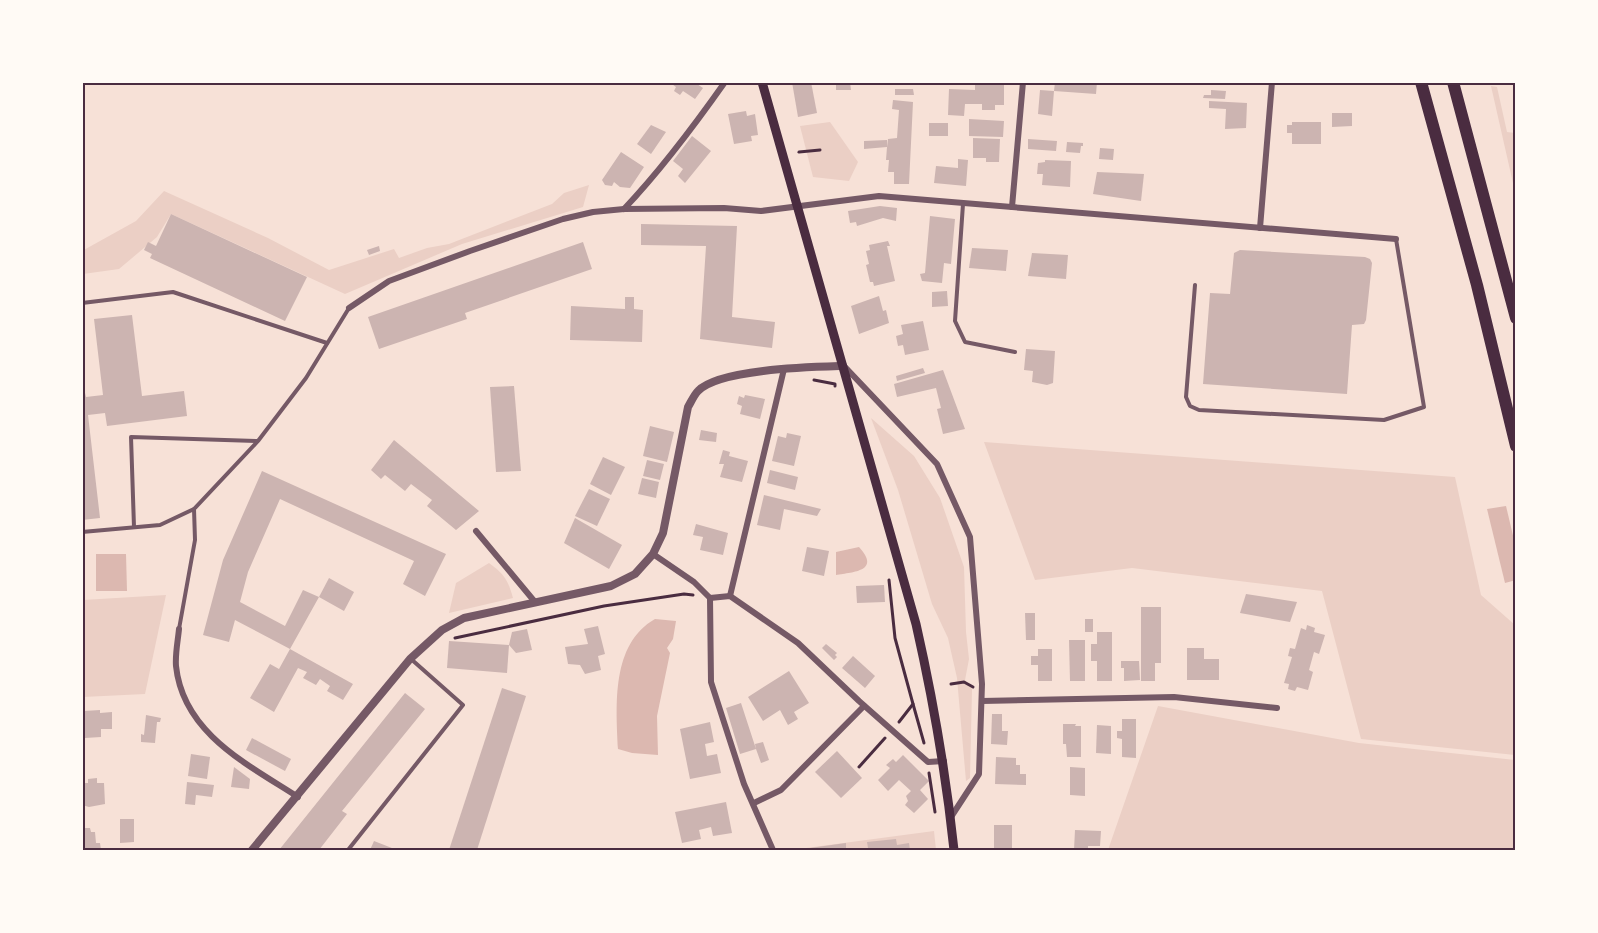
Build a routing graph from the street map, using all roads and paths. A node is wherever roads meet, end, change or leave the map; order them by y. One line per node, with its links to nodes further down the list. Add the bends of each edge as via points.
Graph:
1 (725, 82): 12 (street)
2 (762, 82): 10 (main road)
3 (1023, 82): 11 (street)
4 (1272, 82): 13 (street)
5 (1421, 82): 26 (highway, via 1477,285)
6 (1453, 82): 18 (highway)
7 (820, 150): 8 (path)
8 (799, 152)
9 (963, 204): 10 (street, via 879,196); 11 (street); 20 (lane, via 955,321 965,342)
10 (797, 206): 12 (street, via 761,211); 21 (main road)
11 (1012, 207): 13 (street)
12 (624, 209): 17 (street, via 563,219 389,280)
13 (1260, 228): 14 (street)
14 (1396, 239): 15 (lane, via 1424,407 1384,420 1199,410 1190,406 1186,397)
15 (1195, 285)
16 (82, 303): 19 (lane, via 173,292)
17 (349, 308): 19 (lane)
18 (1515, 318)
19 (327, 343): 25 (lane)
20 (1015, 352)
21 (843, 366): 22 (street); 41 (street, via 937,464 970,537); 44 (main road, via 916,624)
22 (784, 369): 31 (street, via 720,379 699,390 688,407 663,534); 33 (street)
23 (813, 380): 24 (path, via 835,384)
24 (838, 395)
25 (258, 441): 27 (lane); 28 (lane, via 130,437)
26 (1515, 446)
27 (194, 509): 28 (lane, via 160,525); 36 (lane, via 195,540)
28 (134, 527): 30 (lane)
29 (476, 531): 35 (street)
30 (82, 532)
31 (653, 554): 34 (street); 35 (street, via 635,574 611,586)
32 (886, 570): 40 (path, via 895,638)
33 (730, 596): 34 (street); 42 (street, via 798,643)
34 (710, 598): 37 (path, via 684,594 604,606); 46 (street, via 711,682 744,784)
35 (535, 602): 38 (street, via 464,618 442,630)
36 (179, 629): 45 (street, via 179,685 201,726 228,752)
37 (447, 640)
38 (410, 659): 45 (street); 49 (lane, via 463,705)
39 (951, 684): 41 (path, via 964,682)
40 (908, 691)
41 (982, 701): 43 (street, via 1174,697); 47 (street, via 979,774)
42 (864, 706): 44 (street, via 928,762); 46 (street, via 781,790)
43 (1277, 708)
44 (944, 761): 47 (main road)
45 (298, 797): 48 (street)
46 (754, 803): 50 (street)
47 (951, 818): 51 (main road)
48 (252, 850)
49 (348, 850)
50 (773, 850)
51 (954, 850)

